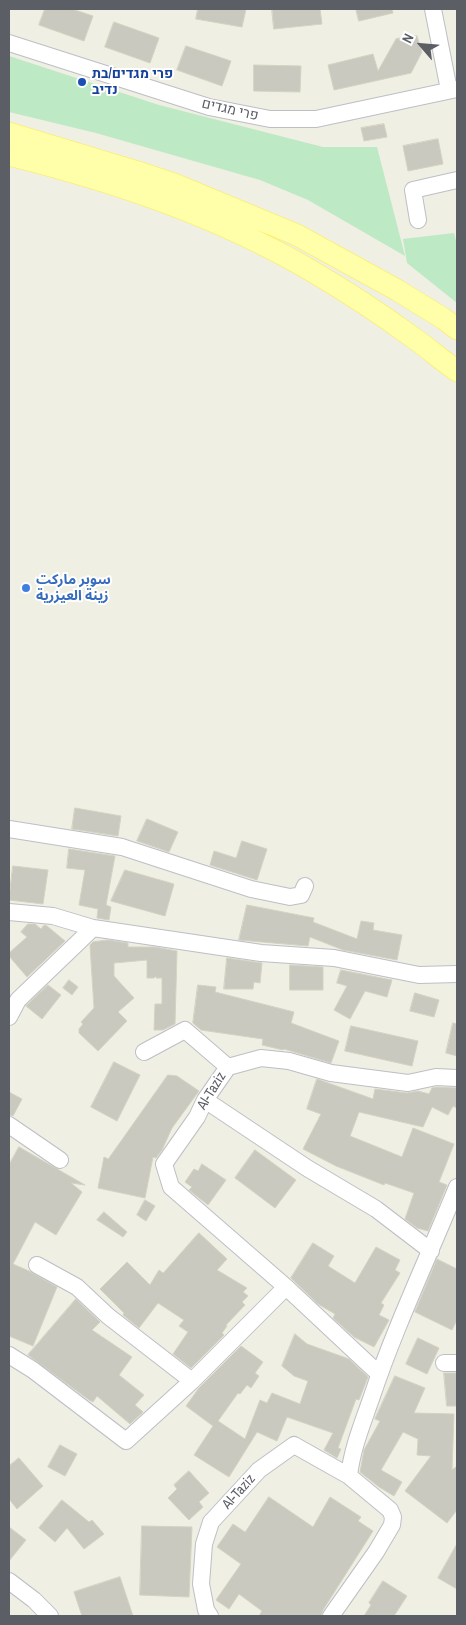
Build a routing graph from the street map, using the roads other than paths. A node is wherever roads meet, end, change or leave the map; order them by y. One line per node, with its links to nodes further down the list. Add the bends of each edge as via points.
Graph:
1 (433, 9): 3 (street)
2 (9, 43): 3 (street, פרי מגדים, via 209,107 270,119 316,119)
3 (453, 90)
4 (9, 133): 8 (main road, via 147,175 297,234 397,290)
5 (9, 155): 9 (main road, via 121,186 198,214 278,252 386,318)
6 (457, 180): 7 (street, via 412,190)
7 (418, 220)
8 (457, 329)
9 (455, 369)
10 (9, 830): 11 (street, via 122,847 251,889 290,897 301,895)
11 (305, 886)
12 (9, 912): 13 (street, via 53,916)
13 (93, 928): 14 (street, via 261,953 334,958 420,975); 15 (street, via 18,1000)
14 (457, 974)
15 (9, 1017)
16 (144, 1052): 17 (street, via 184,1030)
17 (228, 1067): 18 (street, Al-Taziz, via 262,1058 289,1060 331,1073 408,1084 436,1077); 19 (street, Al-Taziz)
18 (457, 1078)
19 (206, 1100): 23 (street, via 307,1168 376,1209); 25 (street, Al-Taziz, via 164,1164 171,1186)
20 (9, 1125): 21 (street)
21 (60, 1160)
22 (457, 1187): 23 (street)
23 (431, 1251): 27 (street)
24 (37, 1265): 28 (street, via 77,1287 108,1316)
25 (286, 1287): 27 (street, Al-Taziz); 28 (street)
26 (9, 1355): 28 (street, via 34,1370 126,1441)
27 (379, 1374): 29 (street, via 351,1458)
28 (192, 1382)
29 (349, 1476): 32 (street, Al-Taziz, via 294,1445 259,1470 211,1522 204,1544 201,1584); 33 (street, Al-Taziz, via 390,1510 392,1525)
30 (9, 1581): 31 (street)
31 (50, 1616)
32 (210, 1616)
33 (330, 1616)

